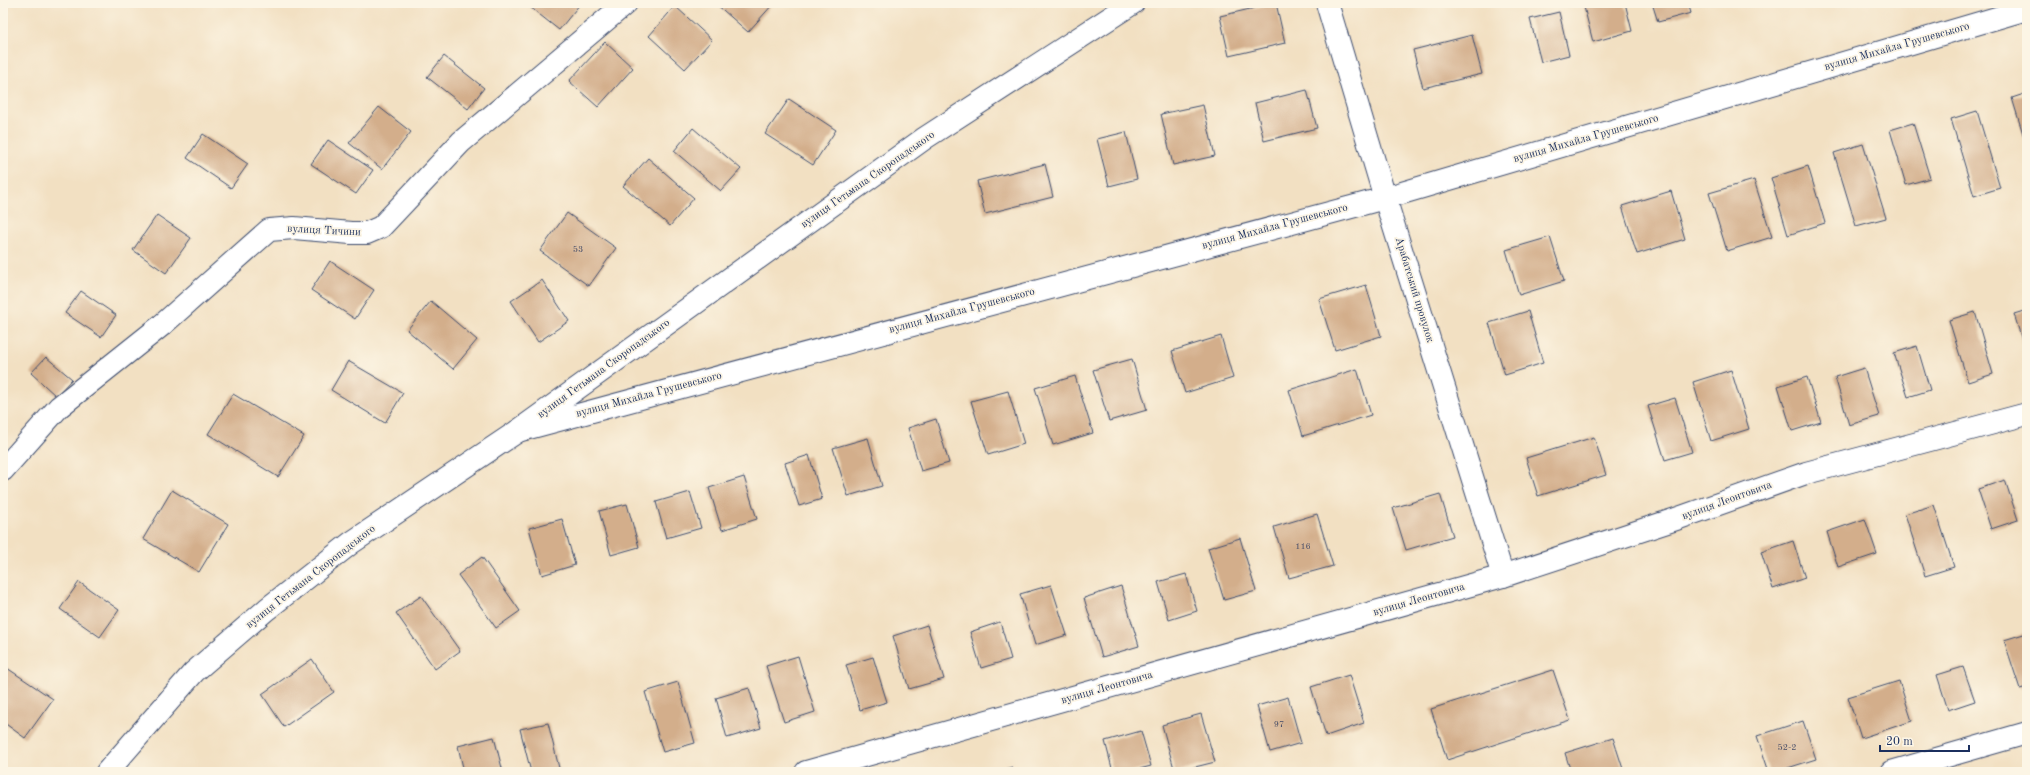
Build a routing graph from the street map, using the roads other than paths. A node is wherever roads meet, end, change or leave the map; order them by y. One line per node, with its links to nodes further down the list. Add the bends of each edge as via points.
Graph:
1 (626, 3): 8 (street, вулиця Тичини, via 461,142 381,227 367,233 294,228 270,230 162,324 59,407)
2 (1133, 3): 7 (street, вулиця Гетьмана Скоропадського, via 925,138)
3 (1327, 3): 5 (street, Арабатський провулок)
4 (2027, 9): 5 (street, вулиця Михайла Грушевського)
5 (1385, 198): 7 (street, вулиця Михайла Грушевського); 9 (street, Арабатський провулок)
6 (2027, 414): 9 (street, вулиця Леонтовича, via 1806,473)
7 (518, 430): 12 (street, вулиця Гетьмана Скоропадського, via 351,544 267,609 194,672)
8 (3, 470)
9 (1502, 576): 13 (street, вулиця Леонтовича)
10 (2027, 733): 11 (street)
11 (1920, 768): 14 (street)
12 (107, 772)
13 (806, 772)
14 (1892, 772)

